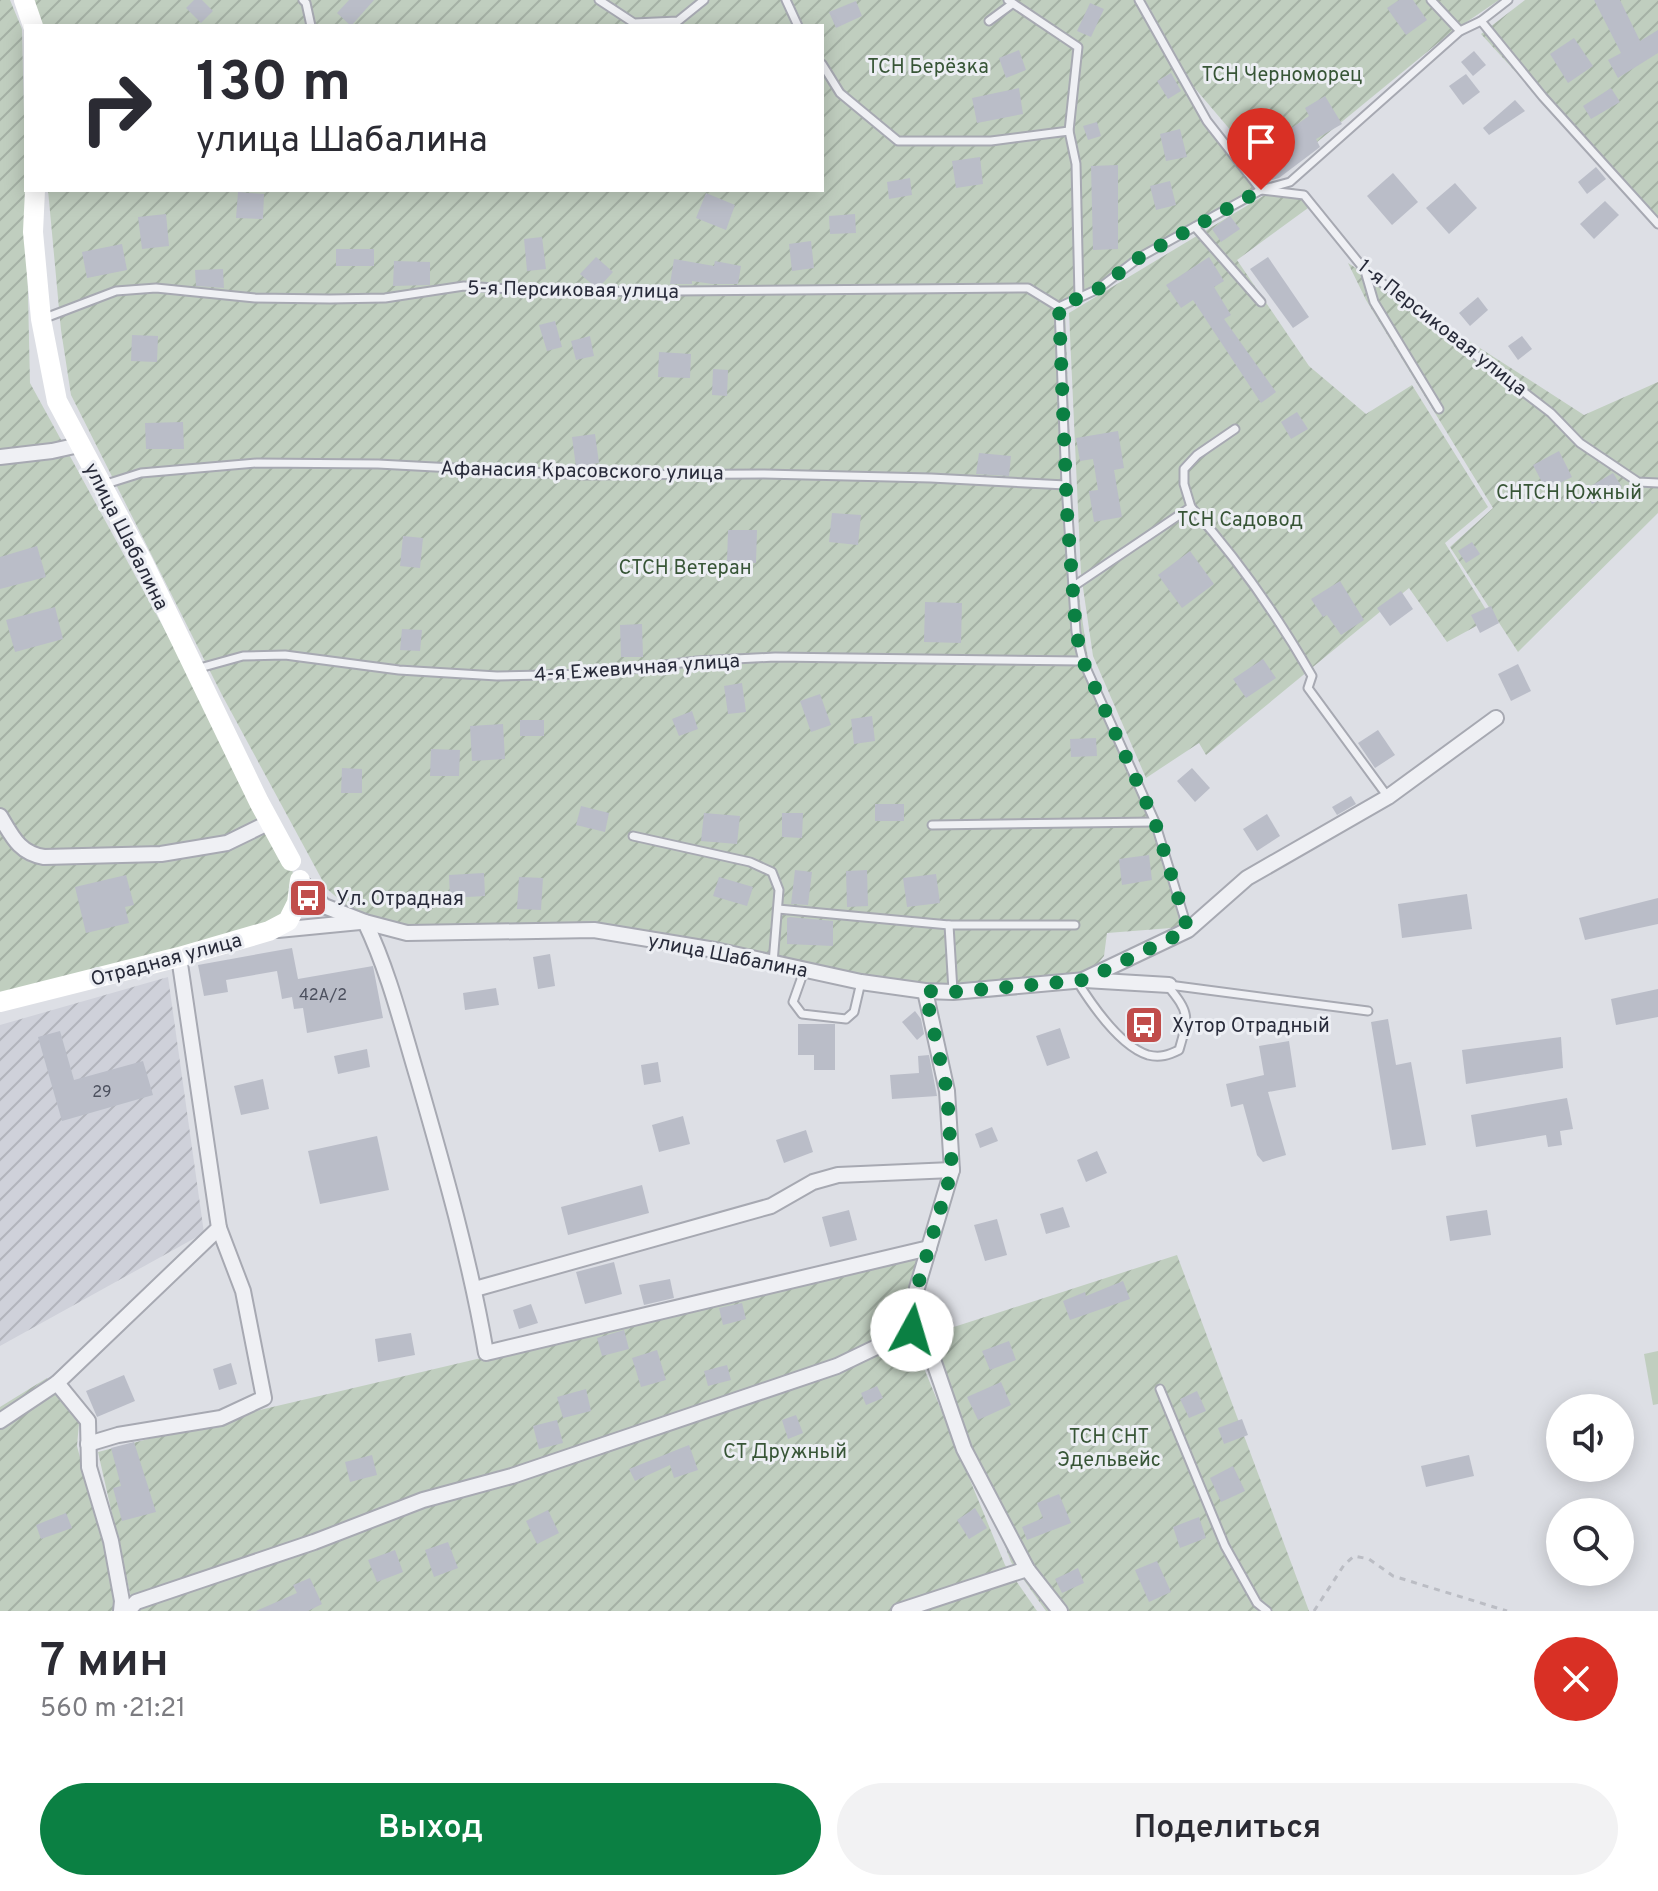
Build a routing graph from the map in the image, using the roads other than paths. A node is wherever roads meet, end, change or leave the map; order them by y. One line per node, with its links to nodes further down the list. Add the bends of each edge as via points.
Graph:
1 (24, 0): 12 (main road)
2 (303, 0): 13 (lane)
3 (599, 0): 4 (lane, via 634,23 678,21)
4 (704, 0)
5 (786, 0): 14 (lane)
6 (1139, 0): 18 (lane, via 1207,121)
7 (1431, 0): 15 (lane)
8 (1508, 0): 11 (lane)
9 (1010, 2): 10 (lane); 17 (lane, via 1078,47)
10 (989, 21)
11 (1481, 21): 15 (lane); 20 (lane)
12 (32, 24)
13 (311, 24)
14 (797, 24)
15 (1460, 31): 18 (lane, via 1290,182)
16 (824, 67): 17 (lane, via 840,93 898,141 991,141)
17 (1069, 131): 23 (lane, via 1076,164)
18 (1261, 190): 21 (lane); 22 (lane, 1-я Персиковая улица, via 1304,195)
19 (35, 192): 26 (main road, улица Шабалина)
20 (1658, 224)
21 (1195, 227): 23 (lane); 24 (lane)
22 (1364, 269): 27 (lane, via 1374,302); 31 (lane, 1-я Персиковая улица, via 1551,413 1580,443 1638,482)
23 (1079, 298): 25 (lane)
24 (1261, 302)
25 (1059, 307): 26 (lane, 5-я Персиковая улица, via 1028,288 559,292 464,286 385,298 330,299 156,288 116,291); 32 (lane)
26 (41, 319): 29 (main road, улица Шабалина, via 57,401)
27 (1439, 409)
28 (1235, 429): 34 (lane, via 1184,469)
29 (79, 445): 30 (street); 33 (main road, улица Шабалина)
30 (0, 457)
31 (1658, 483)
32 (1066, 485): 33 (lane, Афанасия Красовского улица, via 257,463 141,473); 35 (lane)
33 (101, 486): 37 (main road, улица Шабалина)
34 (1191, 507): 35 (lane); 39 (lane, via 1294,644 1312,676 1308,688)
35 (1074, 586): 36 (lane)
36 (1083, 661): 37 (lane, 4-я Ежевичная улица, via 775,657 591,674 497,676 285,655 243,656); 42 (lane)
37 (194, 670): 41 (main road, улица Шабалина)
38 (1496, 718): 39 (street)
39 (1388, 797): 50 (street, via 1247,878)
40 (0, 816): 41 (street, via 18,845 44,857 188,850 227,843)
41 (270, 822): 45 (main road, улица Шабалина)
42 (1155, 822): 43 (lane); 50 (lane)
43 (932, 825)
44 (633, 836): 46 (lane, via 750,862 772,872 779,890)
45 (296, 871): 47 (street, улица Шабалина, via 324,906); 51 (main road, Отрадная улица, via 297,903 288,921)
46 (778, 909): 48 (lane); 53 (lane)
47 (365, 922): 51 (street); 53 (street, улица Шабалина, via 407,933 594,930); 65 (street, via 382,956)
48 (949, 925): 49 (lane); 59 (lane)
49 (1075, 925)
50 (1188, 930): 55 (street)
51 (269, 931): 52 (main road, Отрадная улица)
52 (179, 957): 60 (main road, Отрадная улица); 63 (street)
53 (773, 963): 54 (street, улица Шабалина)
54 (804, 971): 56 (street, улица Шабалина); 56 (lane, via 793,1002 802,1014 846,1019 854,1012)
55 (1081, 980): 57 (street, улица Шабалина); 57 (lane, via 1095,1009 1120,1036 1146,1055 1164,1057 1179,1050 1187,1025 1185,1006); 59 (street, улица Шабалина)
56 (861, 982): 58 (street, улица Шабалина)
57 (1168, 985): 61 (lane)
58 (925, 991): 59 (street, улица Шабалина); 62 (street, via 947,1091)
59 (953, 992)
60 (0, 1002)
61 (1368, 1011)
62 (952, 1170): 64 (street); 65 (street, via 838,1175 813,1182 771,1206)
63 (219, 1228): 67 (street); 70 (street, via 243,1291 264,1398 221,1418)
64 (929, 1248): 65 (street, via 486,1353); 66 (street)
65 (475, 1289)
66 (912, 1330): 71 (street, via 928,1345 964,1449); 73 (street, via 837,1366 512,1476 423,1500 136,1602)
67 (57, 1383): 69 (street); 70 (street, via 88,1421)
68 (1160, 1389): 76 (lane, via 1225,1546 1257,1603)
69 (0, 1421)
70 (88, 1444): 72 (street)
71 (1027, 1569): 74 (street); 75 (street)
72 (121, 1611)
73 (128, 1611)
74 (899, 1611)
75 (1060, 1611)
76 (1267, 1611)

